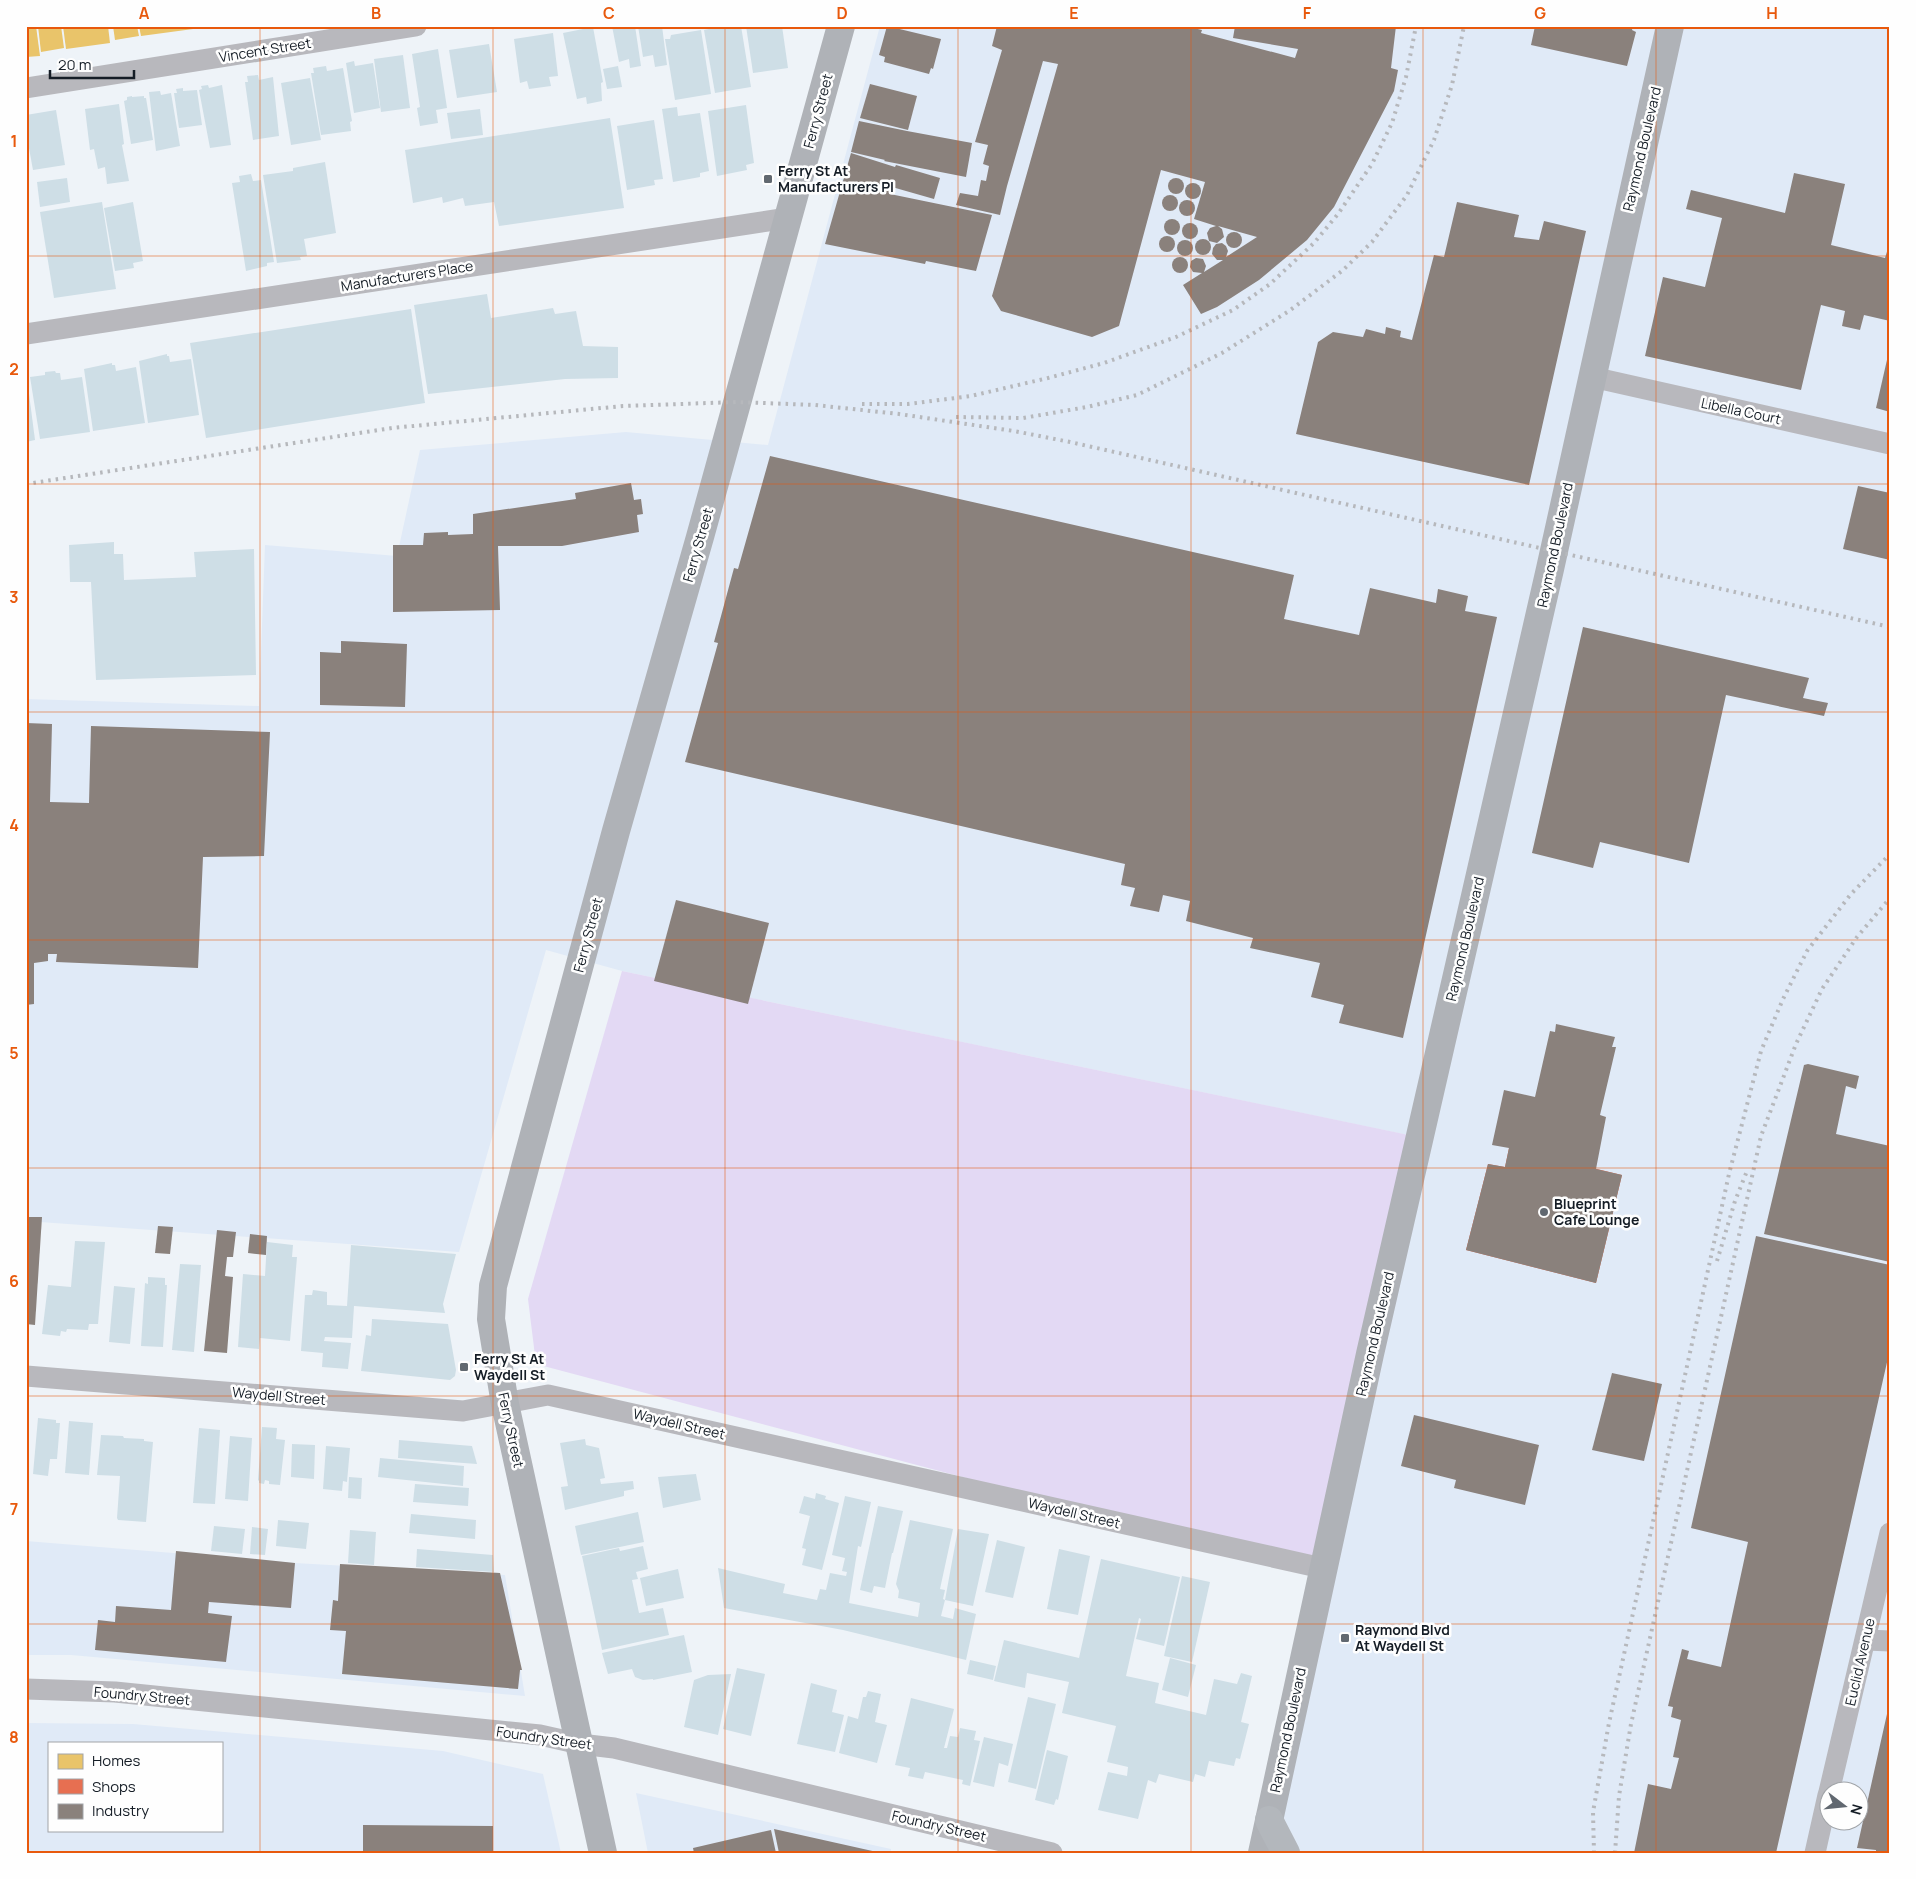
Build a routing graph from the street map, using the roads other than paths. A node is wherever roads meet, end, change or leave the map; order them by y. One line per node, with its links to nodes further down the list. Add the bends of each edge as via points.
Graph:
1 (416, 26): 4 (street, Vincent Street)
2 (841, 26): 5 (main road, Ferry Street)
3 (1670, 26): 7 (main road, Raymond Boulevard)
4 (26, 88)
5 (788, 218): 6 (street, Manufacturers Place); 10 (main road, Ferry Street, via 616,831 493,1286 491,1319)
6 (26, 334)
7 (1592, 377): 8 (street, Libella Court); 12 (main road, Raymond Boulevard)
8 (1890, 444)
9 (26, 1376): 10 (street, Waydell Street, via 463,1411)
10 (505, 1404): 12 (street, Waydell Street, via 548,1395); 16 (main road, Ferry Street)
11 (1890, 1533): 13 (street, Euclid Avenue)
12 (1322, 1568): 18 (main road, Raymond Boulevard)
13 (1866, 1640): 14 (street); 17 (street, Euclid Avenue)
14 (1890, 1641)
15 (26, 1689): 16 (street, Foundry Street, via 124,1693 540,1735)
16 (580, 1744): 20 (main road, Ferry Street); 21 (street, Foundry Street, via 624,1750)
17 (1832, 1782)
18 (1269, 1820): 22 (main road, Raymond Boulevard); 23 (highway)
19 (1820, 1832): 24 (street, Euclid Avenue)
20 (602, 1853)
21 (1052, 1853)
22 (1262, 1853)
23 (1286, 1853)
24 (1815, 1853)

